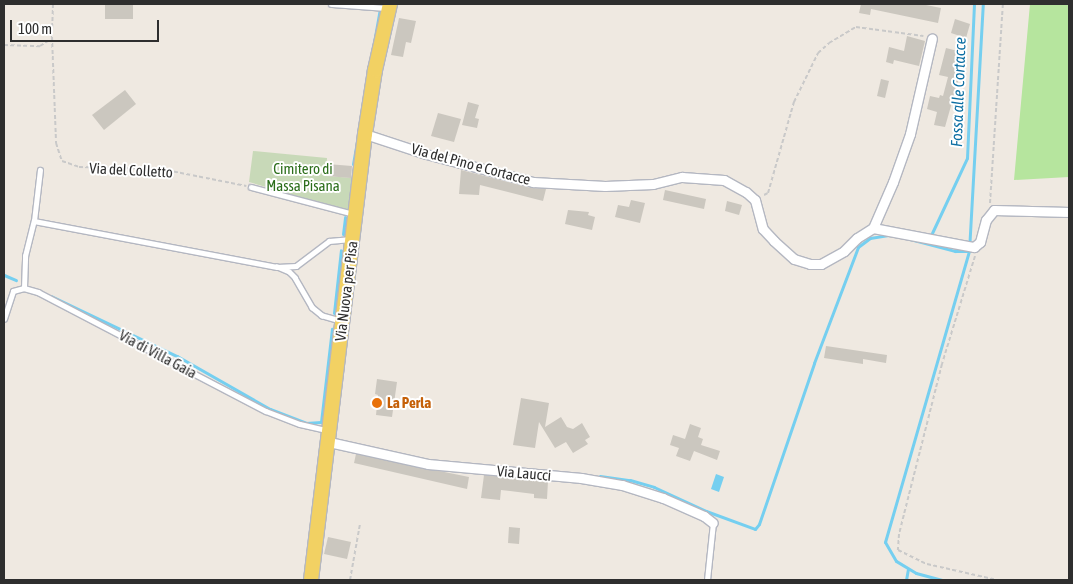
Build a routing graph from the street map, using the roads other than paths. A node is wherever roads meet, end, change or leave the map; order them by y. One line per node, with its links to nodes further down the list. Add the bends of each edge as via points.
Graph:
1 (331, 4): 2 (lane)
2 (390, 6): 4 (main road, Via Nuova per Pisa)
3 (932, 38): 10 (street, via 910,134)
4 (365, 134): 8 (main road, Via Nuova per Pisa); 10 (street, Via del Pino e Cortacce, via 533,182 605,186 653,184 682,177 724,180 755,200 763,229 794,259 810,264 821,264)
5 (40, 170): 9 (lane)
6 (251, 187): 8 (lane)
7 (1069, 212): 10 (street, via 999,208 989,213 973,246)
8 (355, 214): 11 (main road, Via Nuova per Pisa)
9 (34, 221): 12 (lane); 13 (lane, via 25,256)
10 (872, 228)
11 (352, 239): 12 (lane, via 329,241 296,266); 15 (main road, Via Nuova per Pisa)
12 (277, 267): 15 (lane, via 295,278 312,308 322,316)
13 (24, 288): 14 (lane, via 13,291); 16 (lane, Via di Villa Gaia, via 38,292 275,415)
14 (4, 319)
15 (342, 322): 16 (main road, Via Nuova per Pisa)
16 (330, 437): 17 (street, Via Laucci, via 428,464 582,478 622,485 663,498 704,516); 18 (main road, Via Nuova per Pisa)
17 (712, 523): 19 (lane)
18 (311, 580)
19 (707, 580)

